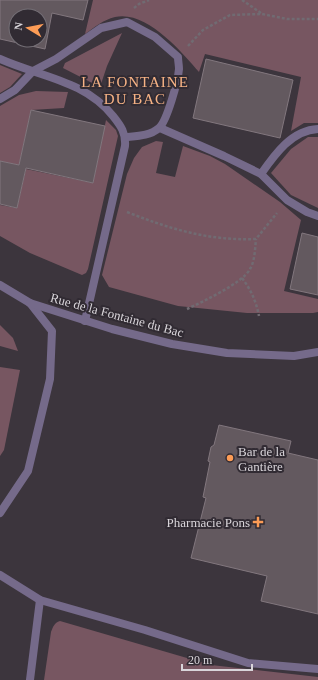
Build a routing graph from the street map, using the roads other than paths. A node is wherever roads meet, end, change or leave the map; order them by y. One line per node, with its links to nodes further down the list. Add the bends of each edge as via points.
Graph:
1 (0, 59): 2 (street)
2 (34, 71): 3 (street, via 16,90); 4 (street, via 101,28 127,22 155,37 178,57 179,70 167,116); 6 (street, via 75,86 106,107)
3 (0, 100)
4 (160, 128): 6 (street, via 150,133); 7 (street)
5 (318, 129): 7 (street, via 307,130 287,142)
6 (126, 137): 11 (street)
7 (261, 174): 8 (street, via 288,200)
8 (318, 216)
9 (0, 285): 10 (street, Rue de la Fontaine du Bac)
10 (30, 303): 11 (street, Rue de la Fontaine du Bac); 13 (street, Rue de la Fontaine du Bac, via 52,331 50,379 28,471)
11 (85, 321): 12 (street, Rue de la Fontaine du Bac, via 172,344 227,353 294,356)
12 (318, 352)
13 (0, 513)
14 (0, 575): 15 (street)
15 (40, 600): 16 (street, via 248,663); 17 (street)
16 (318, 669)
17 (30, 680)

